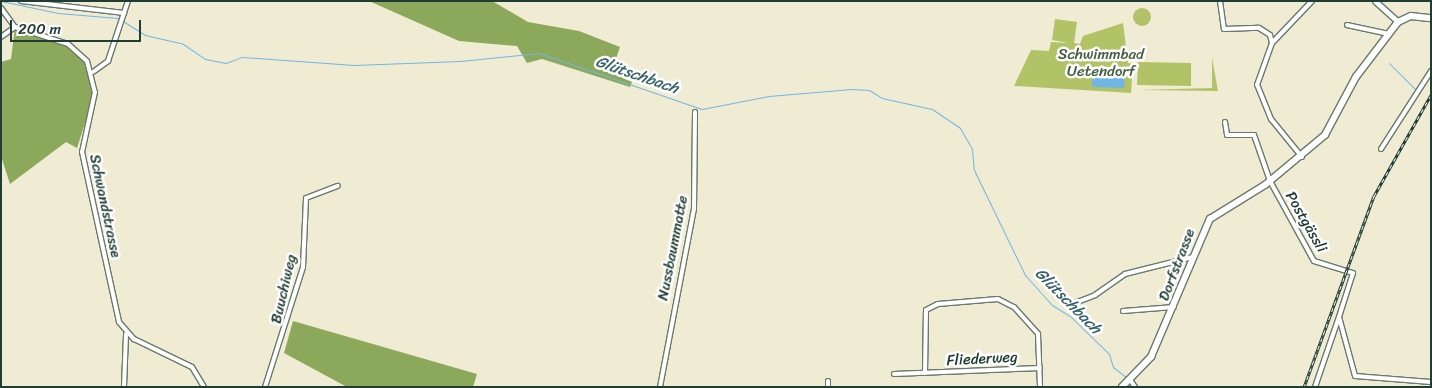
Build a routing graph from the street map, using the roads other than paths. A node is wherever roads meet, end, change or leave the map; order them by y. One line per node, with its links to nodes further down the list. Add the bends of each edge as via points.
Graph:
1 (21, 1): 7 (street)
2 (128, 1): 7 (street)
3 (1220, 1): 14 (street, via 1224,29 1259,28 1270,34)
4 (1312, 1): 14 (street)
5 (1375, 1): 9 (street)
6 (1, 8): 11 (street)
7 (123, 15): 16 (street, via 108,61)
8 (1431, 18): 9 (main road, via 1410,16)
9 (1398, 22): 12 (main road, Dorfstrasse)
10 (1347, 25): 12 (street)
11 (15, 27): 13 (street); 16 (street, via 73,47)
12 (1390, 34): 20 (main road, Dorfstrasse, via 1357,74 1331,127)
13 (1, 37)
14 (1272, 43): 20 (street, via 1260,68 1258,93 1271,120)
15 (1431, 70): 19 (street)
16 (93, 72): 28 (street, Schwandstrasse, via 94,100 83,140 83,160 116,311)
17 (695, 112): 38 (street, Nussbaummatte, via 694,209)
18 (1225, 122): 21 (street, via 1227,135 1254,135)
19 (1381, 149)
20 (1302, 157): 21 (main road, Dorfstrasse)
21 (1270, 181): 23 (main road, Dorfstrasse, via 1212,217); 27 (street, Postgässli, via 1316,262 1353,273)
22 (338, 186): 37 (street, Buuchiweg, via 306,198 303,267)
23 (1193, 258): 24 (street, via 1125,274); 25 (main road, Dorfstrasse)
24 (1072, 304)
25 (1174, 307): 26 (street); 32 (main road, Dorfstrasse, via 1151,357)
26 (1123, 311)
27 (1339, 317): 34 (street, via 1355,376); 43 (street)
28 (126, 334): 35 (street); 36 (street, via 192,367)
29 (1040, 368): 30 (street, Fliederweg); 30 (street, Fliederweg, via 1035,330 1009,303 991,299 938,304 926,310); 40 (street, Fliederweg)
30 (925, 373): 31 (street, Fliederweg)
31 (894, 374)
32 (1131, 380): 41 (main road, Dorfstrasse); 42 (street)
33 (828, 381): 39 (street)
34 (1431, 382)
35 (124, 387)
36 (204, 387)
37 (265, 387)
38 (660, 387)
39 (828, 387)
40 (1040, 387)
41 (1122, 387)
42 (1135, 387)
43 (1315, 387)

